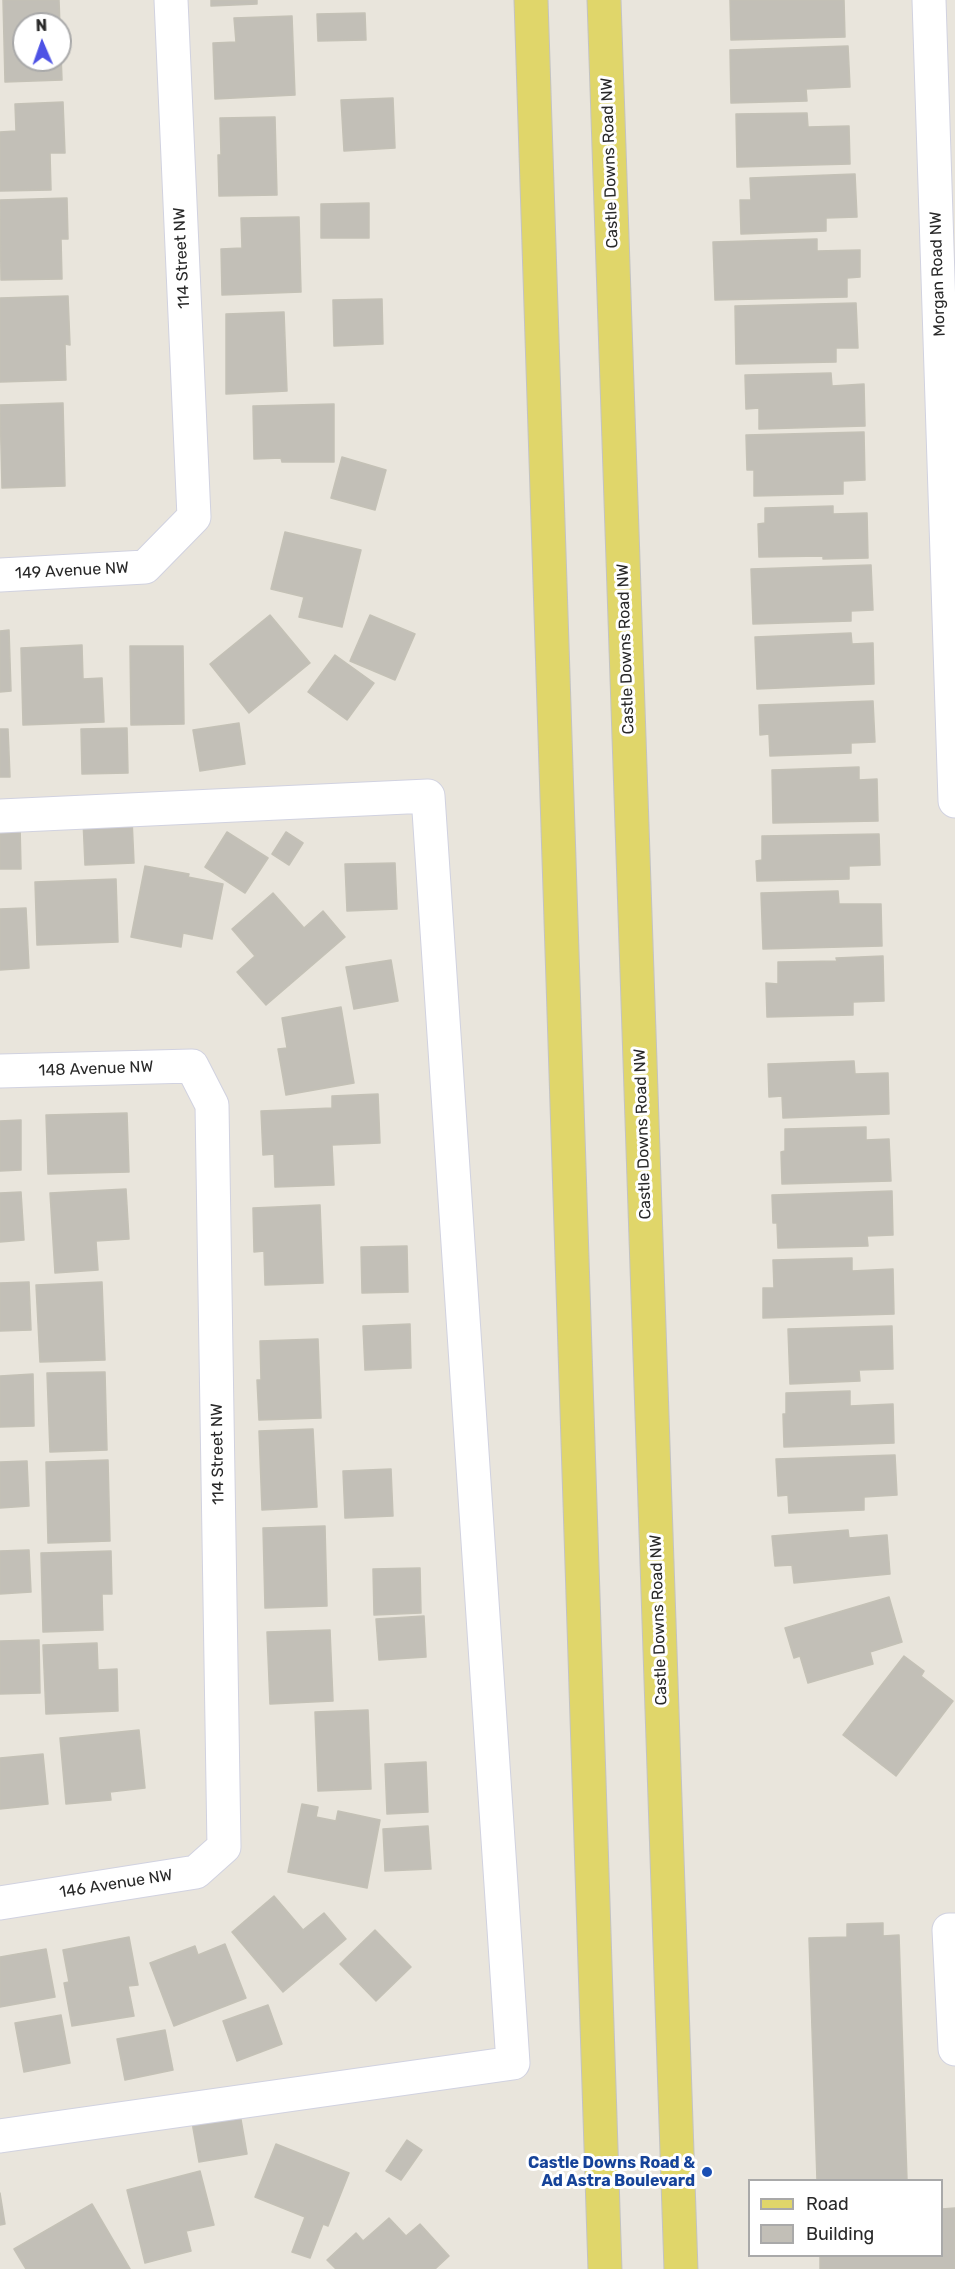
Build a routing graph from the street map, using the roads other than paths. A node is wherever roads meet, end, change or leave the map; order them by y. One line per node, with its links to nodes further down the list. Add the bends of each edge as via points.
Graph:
1 (171, 0): 5 (street, 114 Street NW)
2 (531, 0): 17 (main road)
3 (604, 0): 18 (main road, Castle Downs Road NW)
4 (929, 0): 7 (street, Morgan Road NW)
5 (194, 517): 6 (street, 149 Avenue NW, via 145,567)
6 (0, 575)
7 (955, 801)
8 (0, 816): 16 (street, via 428,796 513,2063)
9 (192, 1066): 10 (street, 148 Avenue NW); 11 (street, 114 Street NW, via 212,1105)
10 (0, 1071)
11 (224, 1846): 12 (street, 146 Avenue NW, via 196,1872)
12 (0, 1903)
13 (955, 1930): 14 (street, via 949,1930)
14 (955, 2038): 15 (street)
15 (955, 2049)
16 (0, 2136)
17 (605, 2269)
18 (681, 2269)

